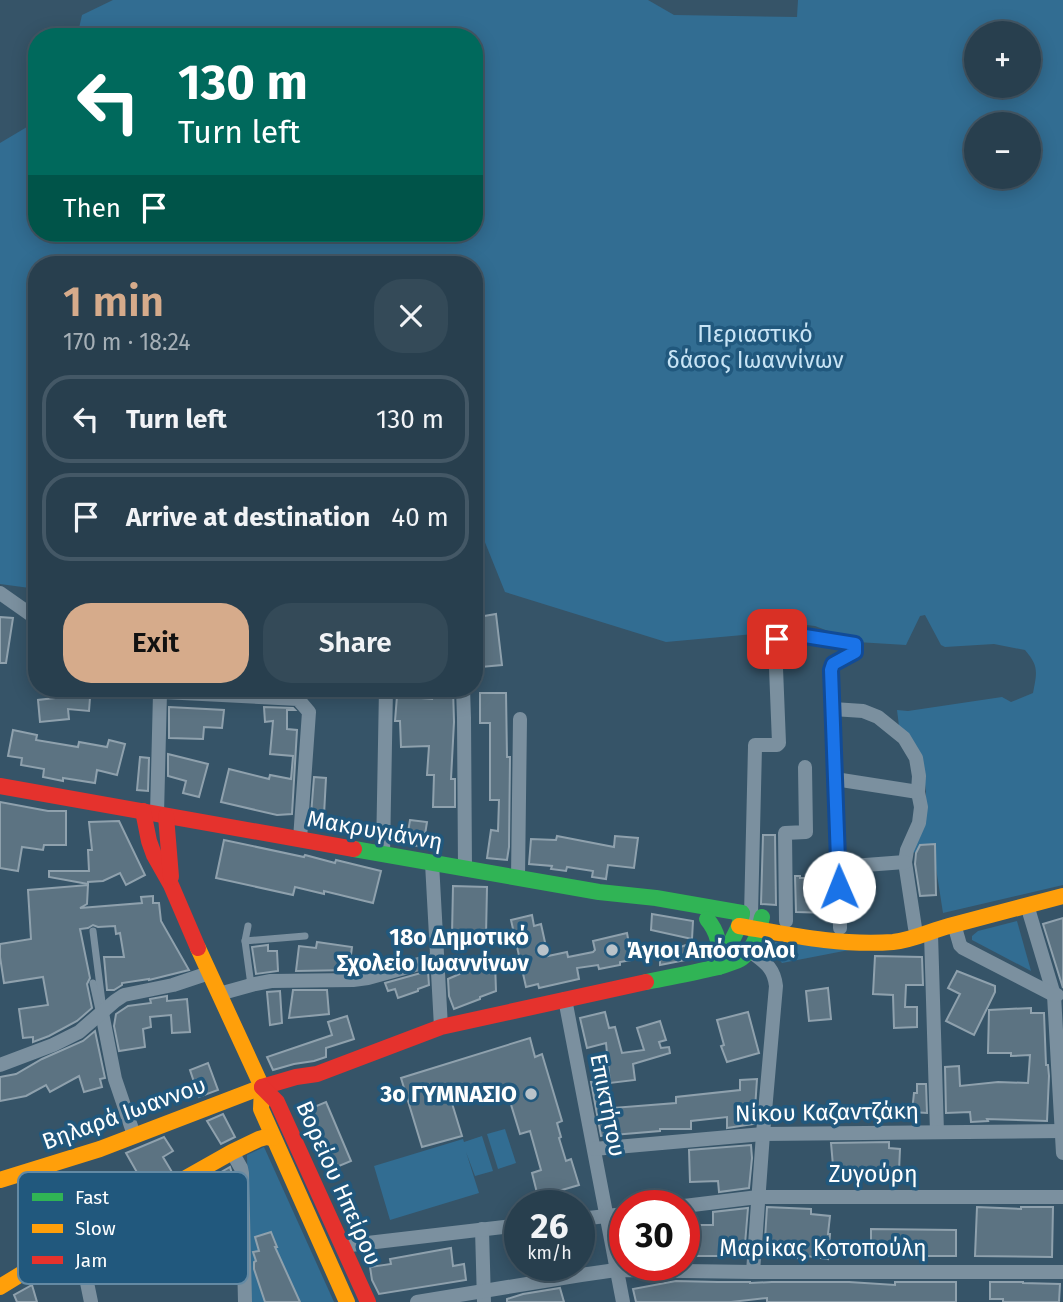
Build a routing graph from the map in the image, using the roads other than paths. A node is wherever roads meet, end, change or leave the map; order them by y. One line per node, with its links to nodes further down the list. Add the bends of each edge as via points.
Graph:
1 (2, 594): 2 (street)
2 (28, 613)
3 (160, 697): 13 (street)
4 (252, 697): 14 (street, via 298,699 309,712)
5 (386, 697): 15 (street)
6 (463, 697): 19 (street)
7 (833, 709): 10 (street); 12 (street, via 878,717 904,738 916,758); 26 (street, via 833,664 855,652 855,644 805,636 777,639 779,743 755,745)
8 (520, 719): 20 (street)
9 (805, 767): 27 (street, via 806,832 785,833)
10 (835, 779): 12 (street); 18 (street)
11 (0, 786): 13 (main road, Μακρυγιάννη)
12 (918, 792): 16 (street, via 921,815)
13 (156, 814): 14 (main road, Μακρυγιάννη); 21 (main road, Βορείου Ηπείρου); 21 (main road, Βορείου Ηπείρου, via 149,841)
14 (300, 839): 15 (main road, Μακρυγιάννη)
15 (383, 854): 17 (main road, Μακρυγιάννη)
16 (905, 862): 18 (street); 30 (street)
17 (432, 863): 19 (main road, Μακρυγιάννη); 36 (street)
18 (839, 867): 29 (street)
19 (465, 869): 20 (main road, Μακρυγιάννη)
20 (518, 878): 22 (main road, Μακρυγιάννη)
21 (171, 885): 38 (main road, Βορείου Ηπείρου)
22 (599, 892): 25 (main road, Μακρυγιάννη); 26 (main road, Μακρυγιάννη, via 656,898)
23 (1063, 896): 24 (main road, Μακρυγιάννη)
24 (1027, 905): 31 (main road, Μακρυγιάννη); 42 (street)
25 (707, 919): 26 (main road, Μακρυγιάννη); 37 (main road, via 718,936)
26 (751, 920): 27 (main road, Μακρυγιάννη); 31 (main road, Μακρυγιάννη, via 808,938 850,942 898,940); 35 (main road); 37 (main road)
27 (786, 920): 29 (main road, Μακρυγιάννη)
28 (248, 926): 34 (lane)
29 (840, 928): 30 (main road, Μακρυγιάννη)
30 (915, 928): 31 (main road, Μακρυγιάννη)
31 (943, 928): 42 (street, via 963,948); 53 (street)
32 (93, 931): 44 (lane)
33 (305, 936): 34 (lane)
34 (245, 941): 40 (lane)
35 (750, 951): 37 (main road, via 743,959); 54 (street, via 775,975)
36 (437, 959): 40 (street, via 361,979); 45 (street)
37 (719, 967): 43 (main road)
38 (209, 973): 41 (main road, Βορείου Ηπείρου); 44 (street, via 124,995)
39 (93, 983): 44 (lane)
40 (251, 985): 41 (street)
41 (219, 994): 49 (main road, Βορείου Ηπείρου)
42 (1059, 995): 46 (street)
43 (565, 999): 45 (main road); 58 (street, Επικτήτου)
44 (102, 1013): 47 (street, via 66,1039); 55 (street, via 115,1079)
45 (441, 1027): 48 (main road)
46 (1060, 1063): 52 (street)
47 (0, 1065)
48 (317, 1074): 49 (main road, Βηλαρά Ιωαννου); 50 (main road, via 299,1091)
49 (262, 1087): 50 (main road, Βορείου Ηπείρου); 51 (main road, Βορείου Ηπείρου); 55 (main road, Βηλαρά Ιωαννου)
50 (277, 1102): 51 (main road); 57 (main road, Βορείου Ηπείρου)
51 (261, 1109): 56 (main road, Βορείου Ηπείρου)
52 (1062, 1131): 53 (street, Νίκου Καζαντζάκη); 60 (street)
53 (937, 1132): 54 (street, Νίκου Καζαντζάκη)
54 (763, 1134): 58 (street, Νίκου Καζαντζάκη); 66 (street)
55 (134, 1135): 61 (main road, Βηλαρά Ιωαννου)
56 (273, 1138): 57 (main road); 59 (main road, via 259,1139); 88 (main road, Βορείου Ηπείρου)
57 (299, 1149): 75 (main road, Βορείου Ηπείρου)
58 (594, 1149): 69 (street, Επικτήτου)
59 (232, 1152): 62 (main road); 63 (street)
60 (1063, 1153)
61 (28, 1172)
62 (197, 1172)
63 (242, 1172)
64 (18, 1175): 65 (main road, Βηλαρά Ιωαννου)
65 (0, 1180)
66 (758, 1196): 67 (street, Ζυγούρη); 68 (street, Ζυγούρη); 78 (street)
67 (1063, 1197)
68 (700, 1204)
69 (606, 1217): 70 (street); 71 (street); 74 (street, Επικτήτου)
70 (609, 1217)
71 (595, 1218)
72 (504, 1227): 73 (street)
73 (482, 1229): 75 (street); 85 (street)
74 (609, 1233)
75 (342, 1246): 89 (main road, Βορείου Ηπείρου)
76 (609, 1271): 85 (street, Μαρίκας Κοτοπούλη)
77 (700, 1271): 78 (street, Μαρίκας Κοτοπούλη)
78 (753, 1272): 79 (street, Μαρίκας Κοτοπούλη)
79 (1063, 1272)
80 (18, 1276): 84 (main road)
81 (618, 1281): 91 (street, Επικτήτου)
82 (87, 1284): 86 (street)
83 (245, 1284): 87 (street)
84 (0, 1287)
85 (483, 1297): 90 (street, Μαρίκας Κοτοπούλη)
86 (91, 1302)
87 (245, 1302)
88 (347, 1302)
89 (368, 1302)
90 (416, 1302)
91 (622, 1302)

